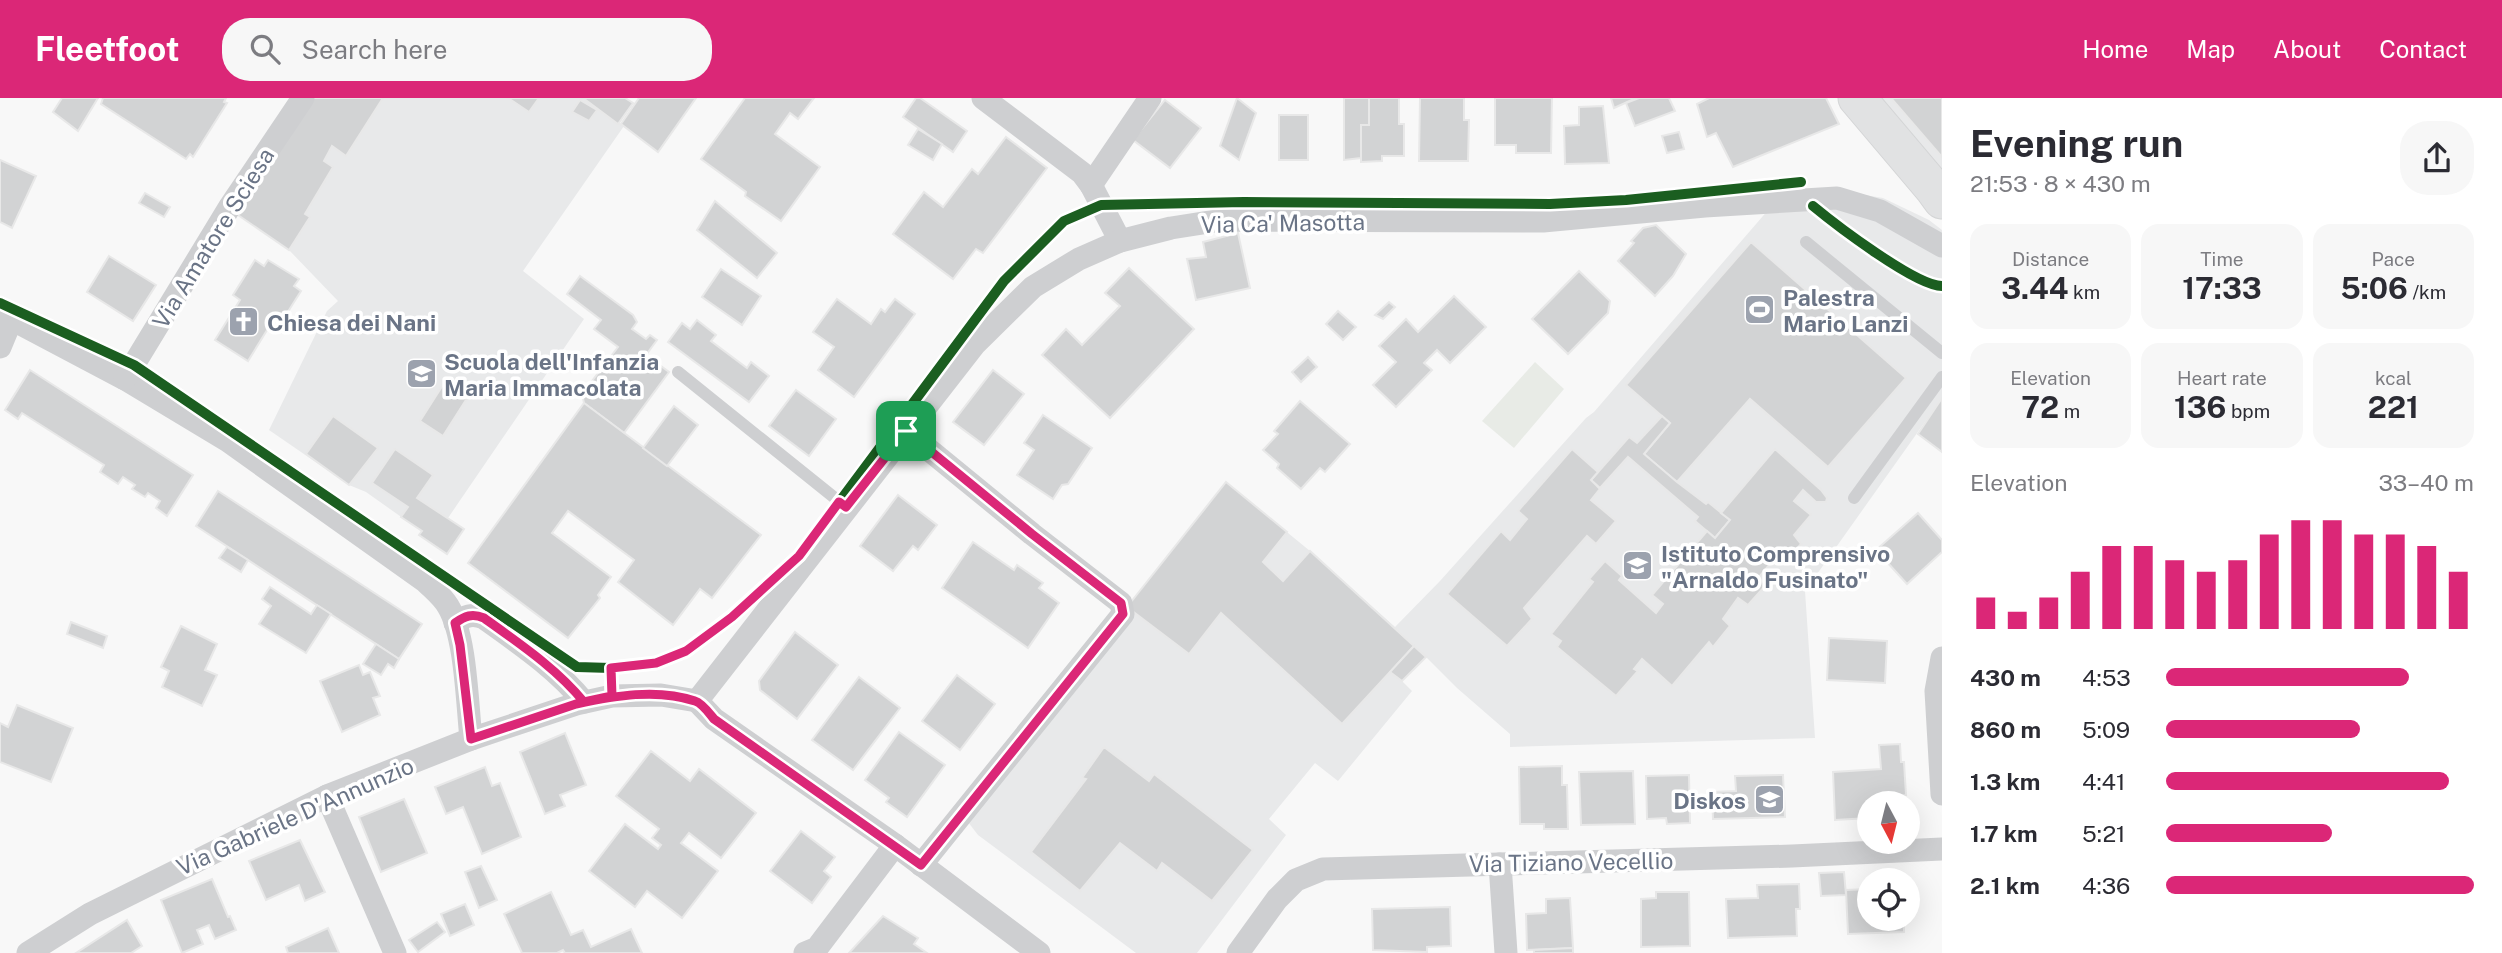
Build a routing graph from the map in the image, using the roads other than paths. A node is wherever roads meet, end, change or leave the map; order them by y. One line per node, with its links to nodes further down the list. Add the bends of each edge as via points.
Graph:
1 (303, 98): 15 (street, Via Amatore Sciesa, via 229,208)
2 (983, 98): 5 (street, via 1082,173)
3 (1150, 98): 5 (street)
4 (1857, 98): 6 (main road)
5 (1091, 185): 7 (street)
6 (1942, 200)
7 (1120, 241): 9 (street, Via Ca' Masotta, via 1222,220 1543,221 1838,198 1881,211); 16 (street, Via Ca' Masotta, via 1033,287 975,344)
8 (1806, 242): 12 (lane)
9 (1942, 246)
10 (6, 316): 11 (street); 15 (street)
11 (0, 347)
12 (1942, 353)
13 (678, 372): 18 (lane)
14 (1942, 377): 17 (lane)
15 (125, 379): 19 (street, via 228,441 426,582 443,598)
16 (906, 431): 18 (street, Via Ca' Masotta); 29 (street, via 1123,608 1123,614)
17 (1854, 498)
18 (846, 507): 21 (street, Via Ca' Masotta)
19 (455, 623): 22 (street, via 470,616 484,618 551,667); 23 (street)
20 (1942, 658): 24 (street, via 1936,691)
21 (697, 701): 22 (street, Via Gabriele D'Annunzio, via 661,695); 26 (street, via 714,719)
22 (584, 702): 23 (street, Via Gabriele D'Annunzio)
23 (471, 739): 25 (street, Via Gabriele D'Annunzio)
24 (1942, 794)
25 (327, 796): 30 (street, Via Gabriele D'Annunzio, via 90,914); 31 (street)
26 (895, 845): 29 (street); 32 (street, via 817,948)
27 (1942, 849): 28 (street, Via Tiziano Vecellio)
28 (1500, 864): 34 (street, Via Tiziano Vecellio, via 1323,869 1296,880); 35 (street)
29 (921, 865): 33 (street)
30 (28, 953)
31 (395, 953)
32 (806, 953)
33 (1039, 953)
34 (1238, 953)
35 (1506, 953)

